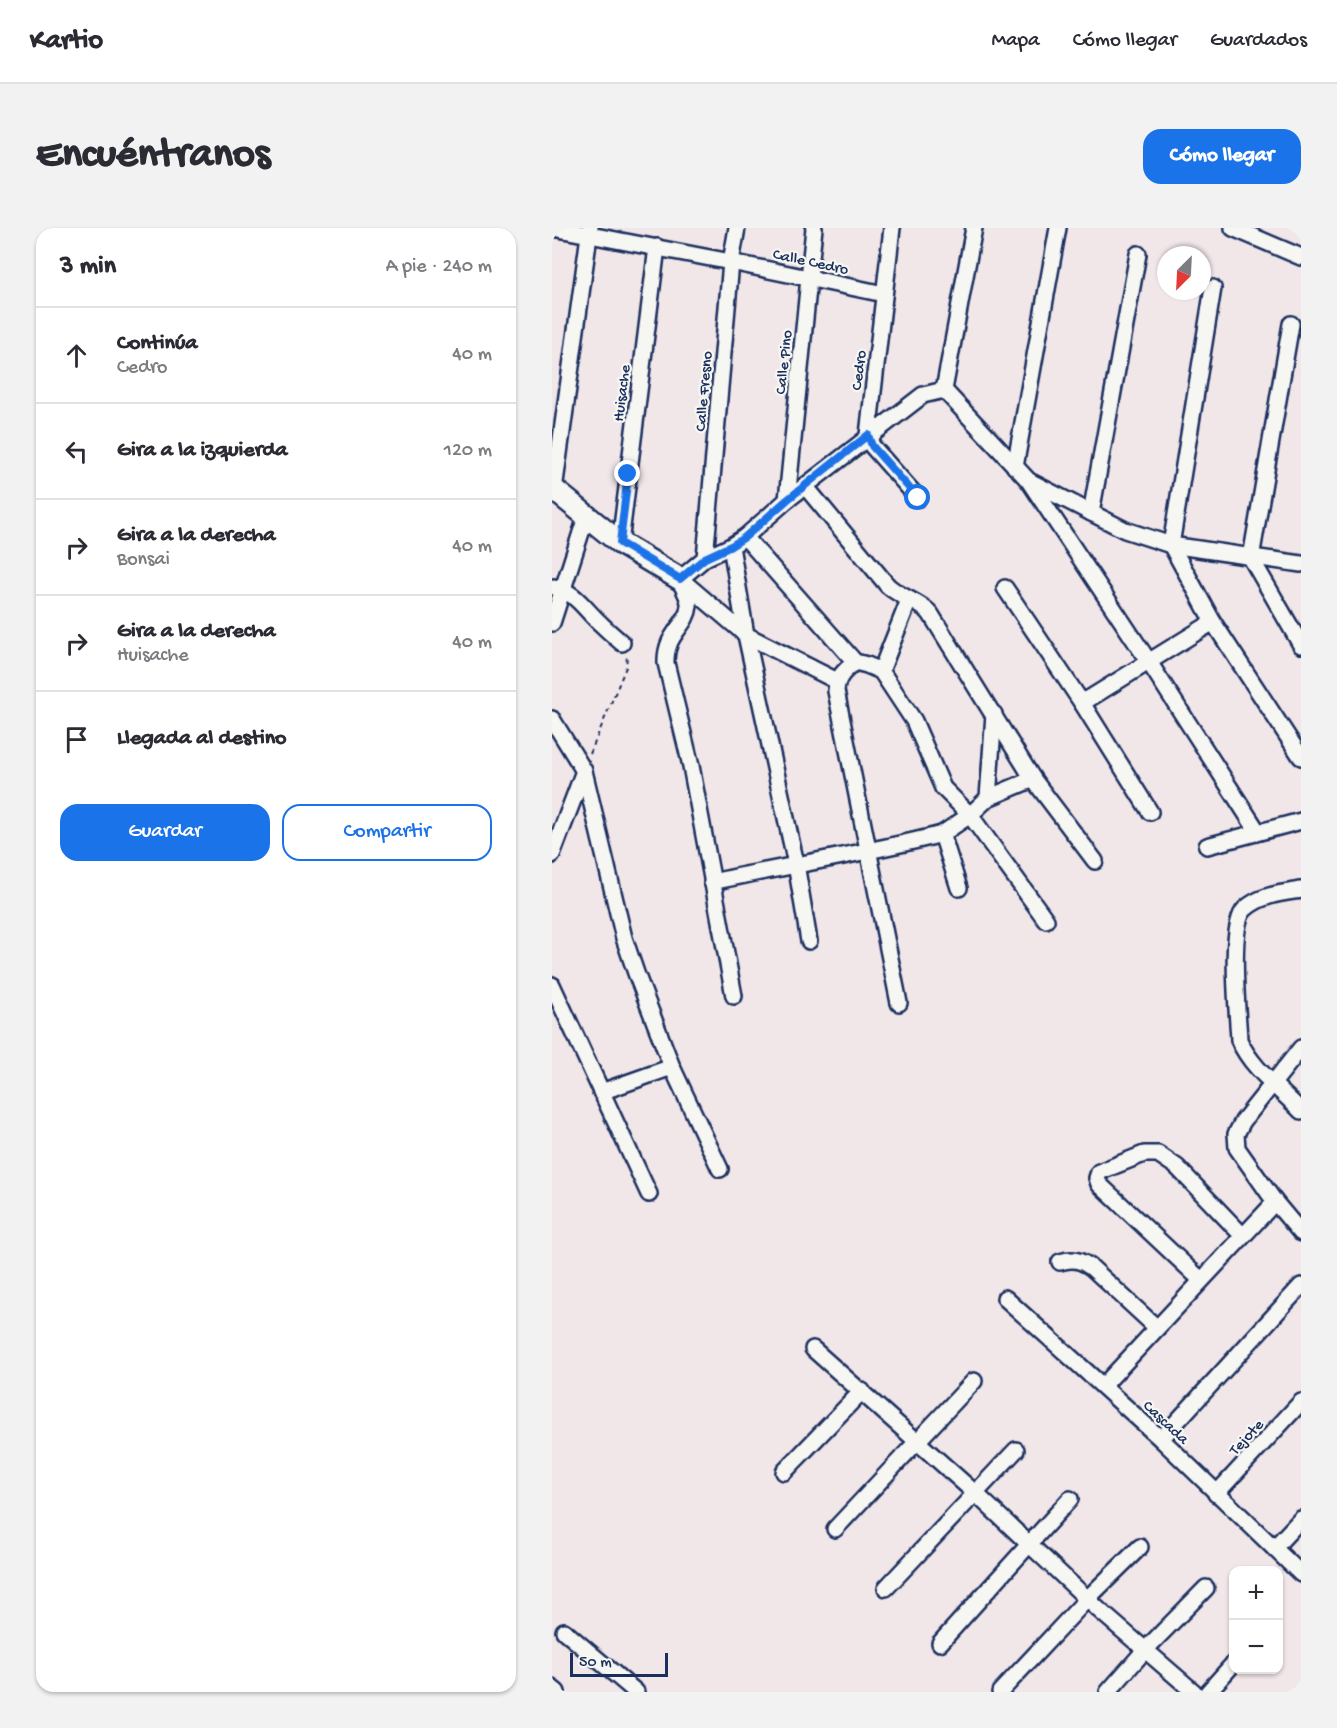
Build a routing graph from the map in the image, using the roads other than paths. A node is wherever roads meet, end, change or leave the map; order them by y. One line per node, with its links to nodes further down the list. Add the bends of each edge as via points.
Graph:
1 (553, 228): 8 (street, Calle Cedro)
2 (737, 228): 12 (street, Calle Fresno)
3 (814, 228): 13 (street, Calle Pino)
4 (892, 228): 15 (street, Cedro)
5 (975, 228): 17 (street)
6 (1058, 228): 19 (street)
7 (1233, 228): 11 (street)
8 (589, 231): 9 (street, Calle Cedro); 22 (street)
9 (657, 248): 12 (street, Calle Cedro); 28 (street, Huisache)
10 (1138, 254): 25 (street)
11 (1301, 257)
12 (731, 262): 13 (street, Calle Cedro); 31 (street, Calle Fresno)
13 (808, 278): 15 (street, Calle Cedro); 24 (street, Calle Pino)
14 (1213, 288): 29 (street)
15 (884, 294): 18 (street, Cedro)
16 (1291, 324): 32 (street)
17 (944, 390): 18 (street, via 923,395); 19 (street)
18 (868, 435): 21 (street); 23 (street, via 872,446)
19 (1015, 467): 20 (street)
20 (1029, 481): 25 (street); 44 (street)
21 (805, 486): 24 (street); 37 (street, via 888,586)
22 (553, 489): 26 (street)
23 (918, 498)
24 (787, 500): 27 (street)
25 (1091, 513): 29 (street, via 1125,530)
26 (586, 517): 28 (street); 35 (street)
27 (745, 537): 30 (street); 43 (street)
28 (620, 543): 34 (street)
29 (1171, 545): 32 (street); 38 (street)
30 (731, 546): 31 (street); 40 (street)
31 (705, 558): 34 (street)
32 (1251, 558): 33 (street); 42 (street)
33 (1301, 564)
34 (680, 579): 40 (street); 64 (street, via 690,605 670,639 666,663 691,766)
35 (557, 588): 39 (street); 41 (street, via 579,601)
36 (1005, 588): 47 (street)
37 (909, 600): 45 (street); 48 (street, via 930,613)
38 (1213, 622): 44 (street); 50 (street)
39 (552, 623)
40 (746, 634): 46 (street); 63 (street)
41 (622, 643)
42 (1301, 645)
43 (855, 662): 45 (street); 46 (street)
44 (1149, 662): 47 (street); 57 (street)
45 (881, 671): 55 (street, via 914,721 943,788)
46 (837, 681): 60 (street)
47 (1082, 703): 54 (street)
48 (994, 714): 52 (street); 53 (street)
49 (552, 719): 51 (street)
50 (1301, 757)
51 (584, 771): 61 (street); 73 (street, via 624,938)
52 (1033, 779): 53 (street); 62 (street)
53 (988, 798): 55 (street)
54 (1150, 812)
55 (970, 815): 58 (street); 67 (street)
56 (1301, 821): 57 (street)
57 (1258, 832): 59 (street)
58 (942, 834): 60 (street); 65 (street)
59 (1207, 846)
60 (867, 850): 63 (street); 71 (street)
61 (552, 855)
62 (1095, 861)
63 (796, 864): 64 (street); 68 (street)
64 (712, 882): 70 (street)
65 (959, 888)
66 (1301, 890): 74 (street, via 1255,902 1238,921 1235,949 1239,1040 1252,1062)
67 (1046, 920)
68 (809, 941)
69 (552, 985): 75 (street)
70 (734, 996)
71 (899, 1003)
72 (1301, 1048): 74 (street)
73 (672, 1066): 75 (street); 77 (street)
74 (1275, 1084): 76 (street); 79 (street, via 1239,1128 1236,1139 1237,1148)
75 (601, 1092): 78 (street)
76 (1301, 1110)
77 (720, 1169)
78 (649, 1194)
79 (1275, 1202): 80 (street); 81 (street)
80 (1301, 1233)
81 (1243, 1236): 83 (street); 83 (street, via 1177,1167 1158,1154 1144,1154 1099,1172 1099,1184)
82 (1060, 1262): 86 (street, via 1073,1259 1092,1268)
83 (1202, 1281): 86 (street)
84 (1301, 1286): 92 (street)
85 (1005, 1299): 89 (street, Cascada)
86 (1157, 1328): 89 (street)
87 (813, 1349): 90 (street)
88 (974, 1381): 93 (street)
89 (1103, 1386): 92 (street, Cascada)
90 (862, 1391): 93 (street); 95 (street)
91 (1301, 1402): 97 (street, Tejote)
92 (1161, 1439): 97 (street, Cascada)
93 (917, 1441): 96 (street); 100 (street)
94 (1016, 1450): 96 (street)
95 (784, 1472)
96 (975, 1492): 101 (street); 105 (street)
97 (1216, 1494): 103 (street, Cascada)
98 (1070, 1499): 101 (street)
99 (1301, 1519): 103 (street)
100 (835, 1529)
101 (1030, 1543): 107 (street); 109 (street)
102 (1140, 1547): 107 (street)
103 (1274, 1548): 104 (street, Cascada)
104 (1301, 1574)
105 (886, 1588)
106 (1206, 1588): 110 (street)
107 (1088, 1598): 110 (street); 115 (street)
108 (564, 1631): 114 (street)
109 (940, 1643)
110 (1145, 1650): 116 (street); 117 (street)
111 (1229, 1668): 118 (street)
112 (552, 1688): 113 (street)
113 (558, 1692)
114 (636, 1692)
115 (1000, 1692)
116 (1108, 1692)
117 (1194, 1692)
118 (1208, 1692)

